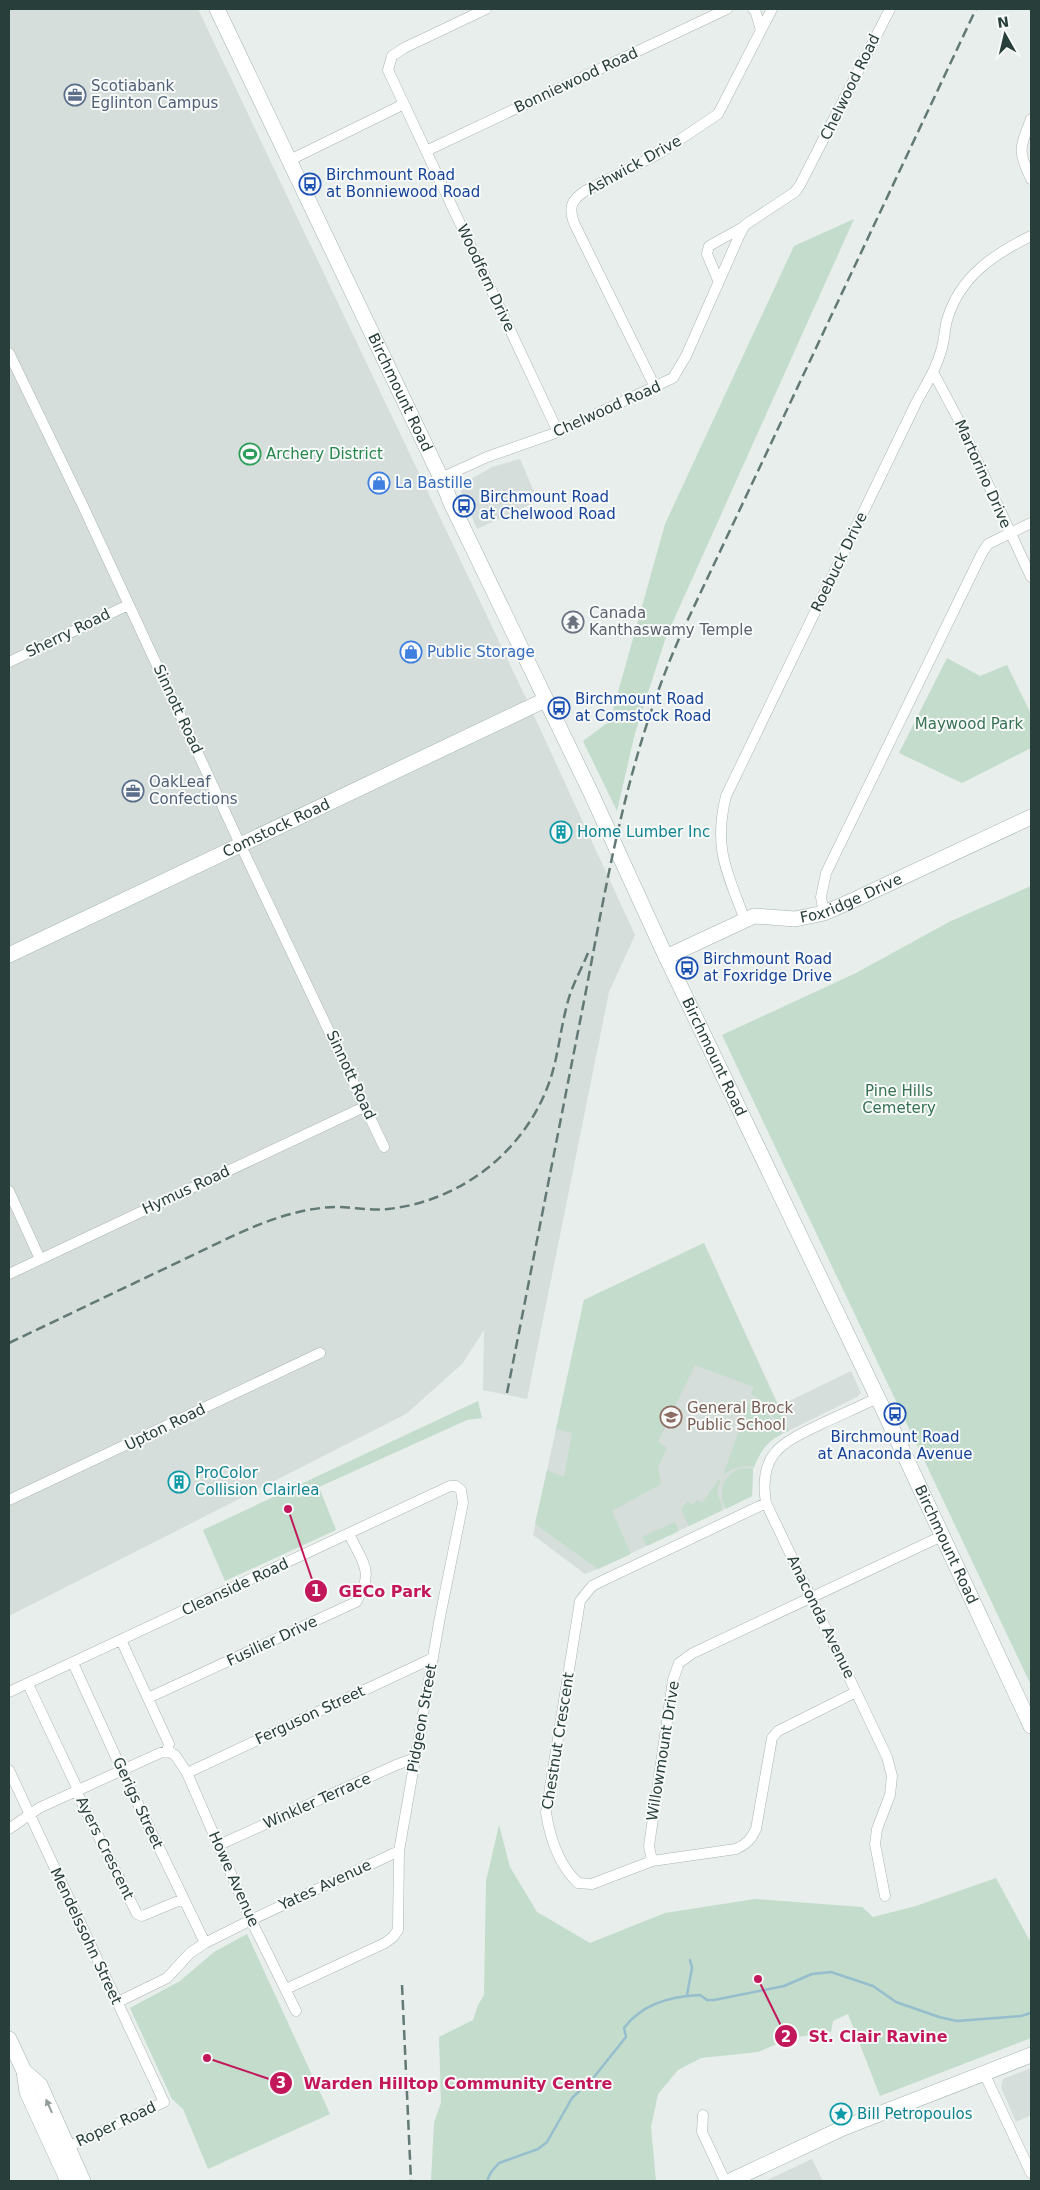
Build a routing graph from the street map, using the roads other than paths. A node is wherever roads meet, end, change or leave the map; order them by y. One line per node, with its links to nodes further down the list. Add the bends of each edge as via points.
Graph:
1 (218, 9): 11 (main road, Birchmount Road)
2 (486, 9): 8 (street, Woodfern Drive, via 392,56 388,70)
3 (727, 9): 10 (street, Bonniewood Road)
4 (753, 9): 7 (street)
5 (772, 9): 7 (street, Ashwick Drive)
6 (890, 9): 13 (street, Chelwood Road, via 800,185)
7 (761, 30): 18 (street, Ashwick Drive, via 718,114 660,153 585,191 574,199 571,206 574,223)
8 (404, 104): 10 (street, Woodfern Drive); 11 (street)
9 (1031, 119): 12 (street, via 1021,155)
10 (426, 151): 19 (street, Woodfern Drive)
11 (290, 160): 20 (main road, Birchmount Road)
12 (1031, 179)
13 (746, 225): 15 (street, Chelwood Road); 15 (street, Chelwood Road, via 706,250)
14 (1031, 236): 17 (street, Roebuck Drive, via 993,257 962,286 947,319 942,350)
15 (718, 280): 18 (street, Chelwood Road, via 676,374)
16 (9, 353): 24 (street, Sinnott Road)
17 (933, 372): 22 (street, Martorino Drive); 30 (street, Roebuck Drive, via 726,796 720,826 721,852)
18 (654, 387): 19 (street, Chelwood Road)
19 (558, 432): 20 (street, Chelwood Road, via 487,457)
20 (441, 478): 26 (main road, Birchmount Road)
21 (1031, 523): 22 (street)
22 (1010, 534): 23 (street, Martorino Drive); 29 (street, via 988,544 965,588 826,873 821,897)
23 (1031, 577)
24 (128, 605): 25 (street, Sherry Road); 28 (street, Sinnott Road)
25 (9, 662)
26 (545, 700): 28 (main road, Comstock Road); 32 (main road, Birchmount Road)
27 (1031, 817): 29 (main road, Foxridge Drive)
28 (240, 844): 31 (main road, Comstock Road); 33 (street, Sinnott Road)
29 (824, 912): 30 (main road, Foxridge Drive, via 795,919 754,916)
30 (745, 920): 32 (main road, Foxridge Drive)
31 (9, 954)
32 (666, 958): 39 (main road, Birchmount Road)
33 (364, 1107): 34 (street, Sinnott Road); 36 (street, Hymus Road)
34 (384, 1147)
35 (9, 1191): 36 (street)
36 (40, 1259): 37 (street, Hymus Road)
37 (9, 1274)
38 (320, 1353): 41 (street, Upton Road)
39 (877, 1398): 42 (street, Anaconda Avenue, via 799,1434 779,1447 765,1472); 44 (main road, Birchmount Road)
40 (461, 1490): 43 (street, Cleanside Road, via 450,1486); 47 (street, Pidgeon Street, via 462,1503)
41 (9, 1500)
42 (766, 1504): 45 (street, Anaconda Avenue); 64 (street, Chestnut Crescent, via 592,1586 580,1601 546,1813 548,1830 566,1871 578,1883 592,1884)
43 (349, 1534): 46 (street, Cleanside Road); 52 (street, Fusilier Drive, via 366,1568 366,1586 356,1602)
44 (942, 1536): 45 (street, Willowmount Drive); 53 (main road, Birchmount Road)
45 (811, 1596): 51 (street, Anaconda Avenue); 64 (street, Willowmount Drive, via 692,1653 679,1663 673,1680 649,1846)
46 (121, 1640): 48 (street, Cleanside Road); 52 (street, Howe Avenue)
47 (433, 1658): 55 (street, Pidgeon Street); 58 (street, Ferguson Street)
48 (73, 1663): 49 (street, Cleanside Road); 57 (street, Gerigs Street)
49 (28, 1684): 50 (street, Cleanside Road); 59 (street, Ayers Crescent)
50 (9, 1692)
51 (856, 1692): 64 (street, Chestnut Crescent, via 785,1726 772,1738 756,1829 746,1844 736,1849); 65 (street, Anaconda Avenue, via 887,1757 892,1776 875,1844)
52 (148, 1698): 54 (street, Howe Avenue, via 169,1744)
53 (1031, 1726)
54 (163, 1752): 57 (street); 58 (street, Howe Avenue, via 175,1756)
55 (415, 1758): 62 (street, Winkler Terrace); 63 (street, Pidgeon Street)
56 (9, 1770): 60 (street, Mendelssohn Street)
57 (122, 1770): 59 (street); 66 (street, Gerigs Street)
58 (187, 1773): 62 (street, Howe Avenue)
59 (77, 1790): 60 (street); 66 (street, Ayers Crescent, via 137,1914 142,1916)
60 (30, 1816): 61 (street); 70 (street, Mendelssohn Street)
61 (9, 1829)
62 (219, 1845): 67 (street, Howe Avenue)
63 (399, 1851): 67 (street, Yates Avenue); 69 (street, Pidgeon Street, via 398,1930 393,1937)
64 (652, 1861)
65 (885, 1896)
66 (183, 1899): 68 (street, Gerigs Street)
67 (251, 1920): 68 (street, Yates Avenue); 69 (street, Howe Avenue)
68 (205, 1944): 70 (street, Yates Avenue, via 190,1953 167,1978)
69 (286, 1989): 71 (street, Howe Avenue)
70 (118, 2002): 76 (street, Mendelssohn Street)
71 (296, 2011)
72 (9, 2039): 74 (main road)
73 (1031, 2055): 75 (main road)
74 (24, 2071): 78 (main road, one-way to 74, via 40,2085); 80 (main road, via 27,2092)
75 (984, 2073): 79 (street); 83 (main road, via 843,2128)
76 (164, 2102): 78 (street, Roper Road)
77 (703, 2115): 82 (street, via 702,2132)
78 (68, 2147): 81 (main road)
79 (1031, 2173)
80 (68, 2181)
81 (84, 2181)
82 (724, 2181)
83 (730, 2181)

